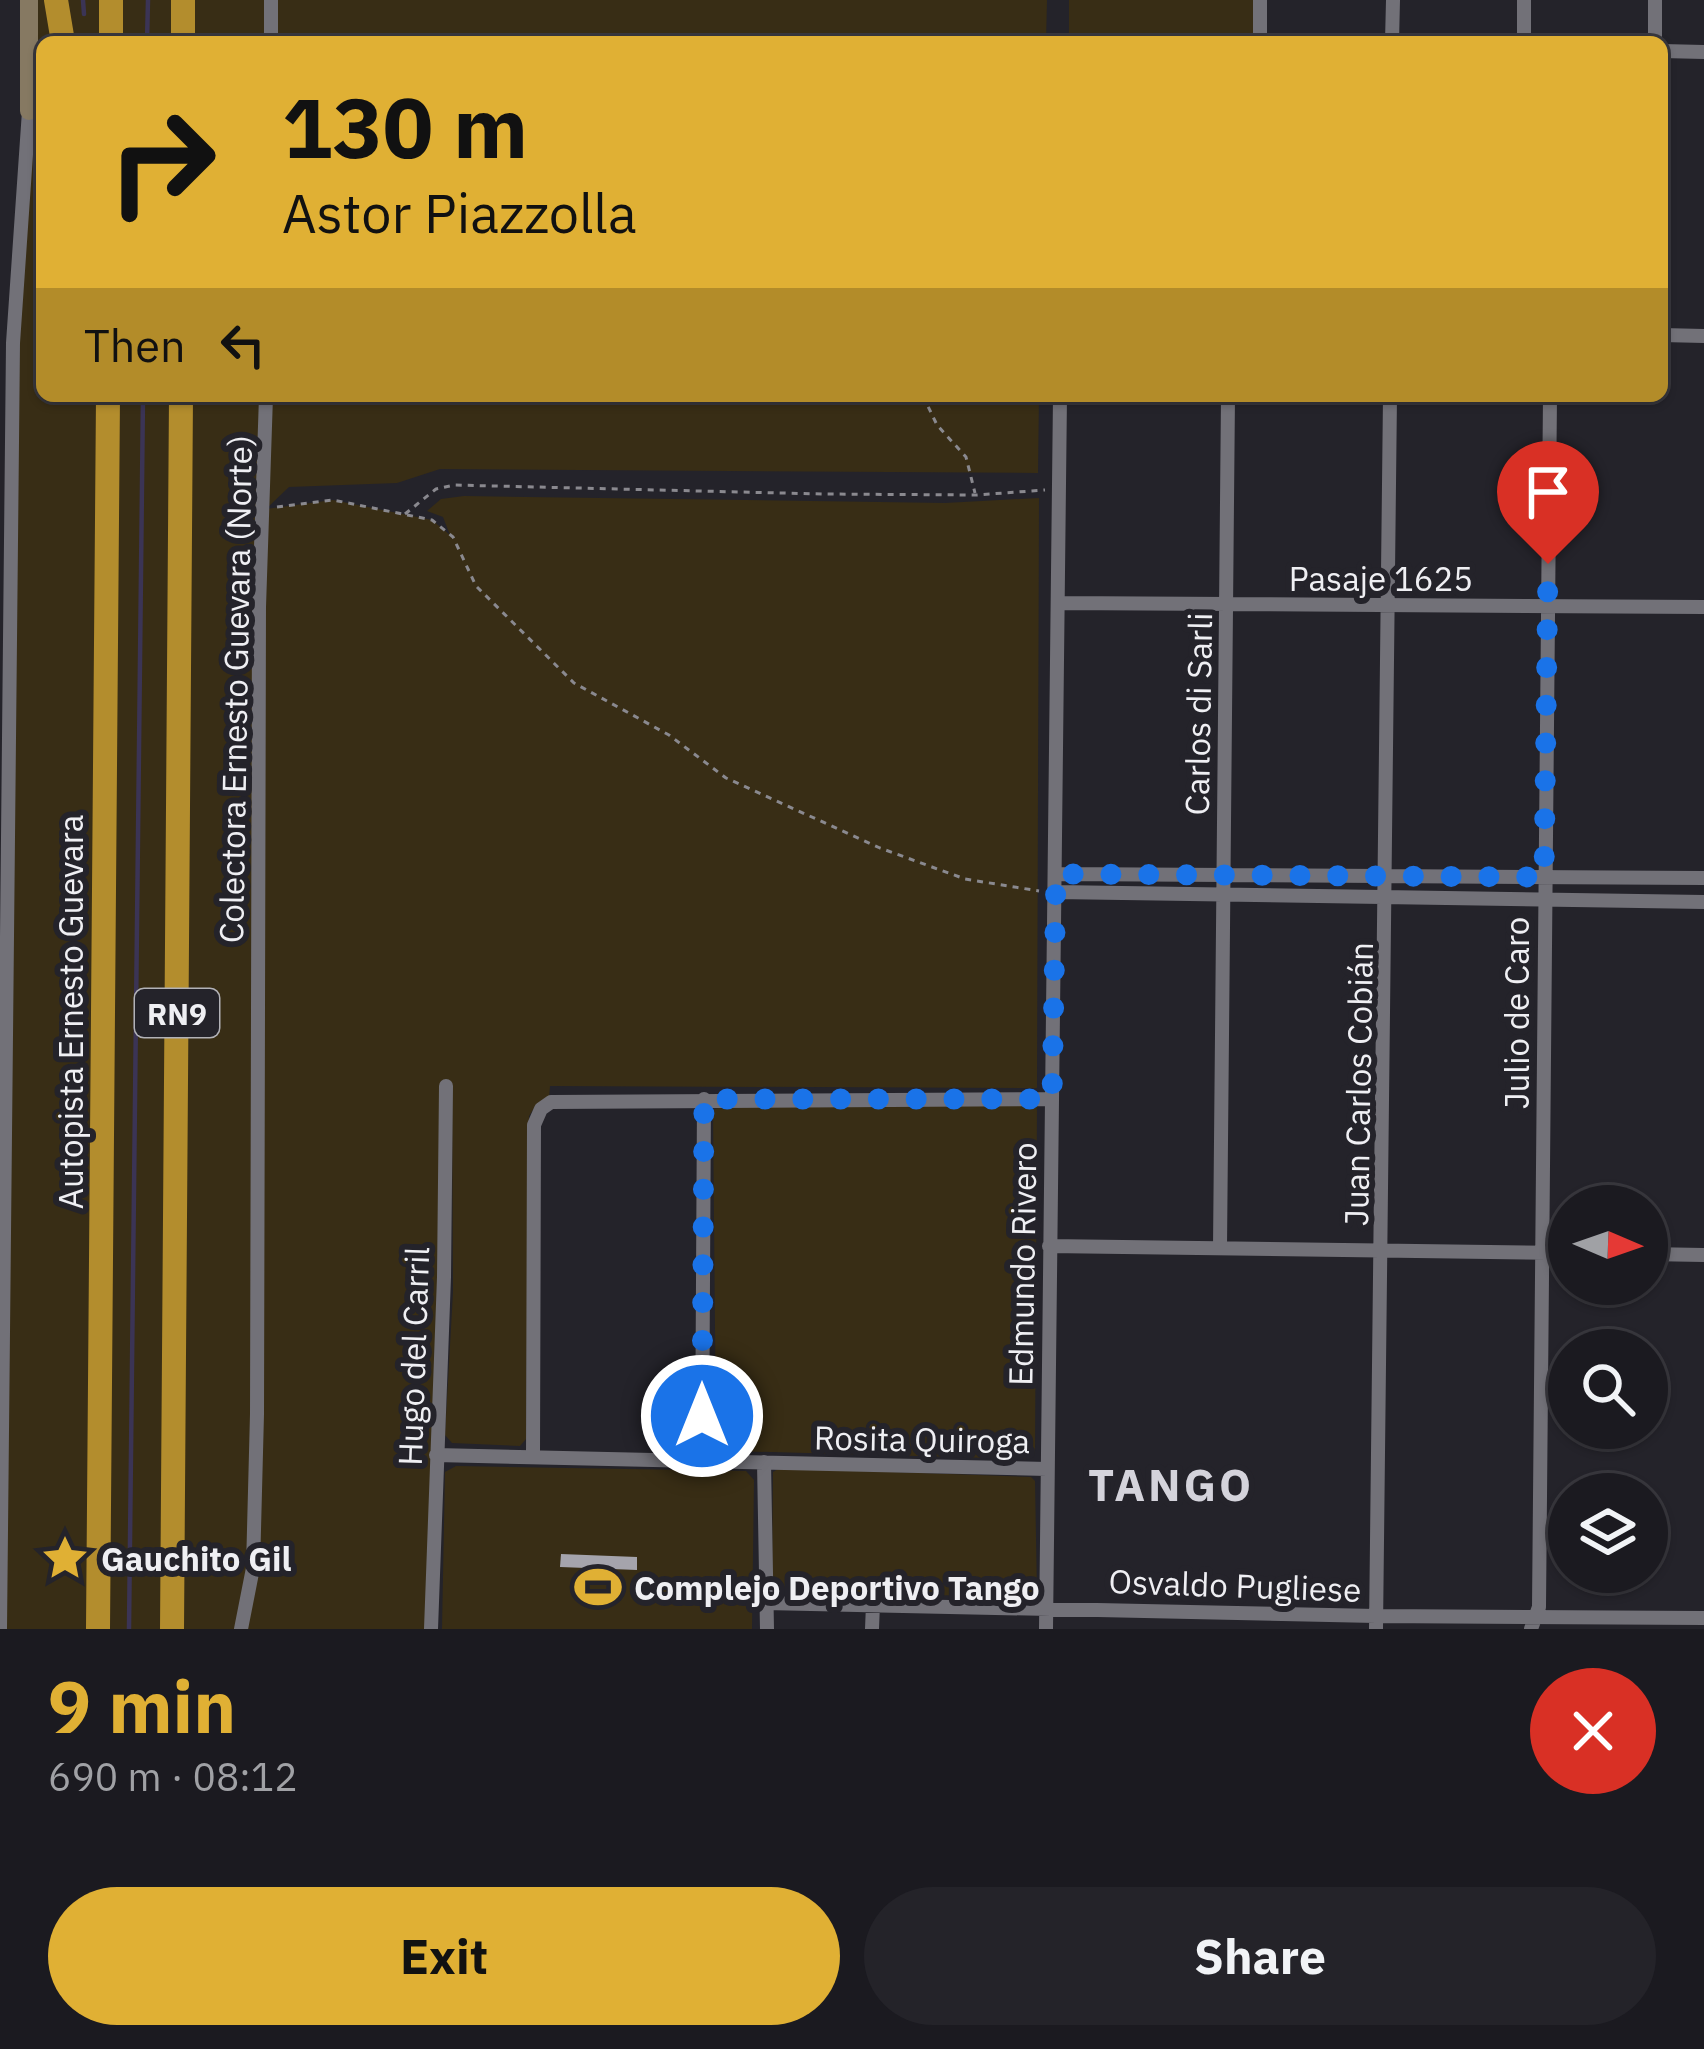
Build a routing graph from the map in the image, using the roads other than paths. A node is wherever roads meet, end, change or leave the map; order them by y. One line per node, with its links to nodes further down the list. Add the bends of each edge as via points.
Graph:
1 (28, 0): 20 (street)
2 (56, 0): 10 (highway)
3 (111, 0): 11 (highway)
4 (183, 0): 12 (highway)
5 (271, 0): 13 (street)
6 (1260, 0): 14 (street)
7 (1393, 0): 15 (street)
8 (1524, 0): 16 (street)
9 (1654, 0): 17 (street)
10 (62, 36)
11 (111, 36)
12 (183, 36)
13 (271, 36)
14 (1260, 36)
15 (1392, 36)
16 (1524, 36)
17 (1655, 36)
18 (1668, 51): 19 (street)
19 (1704, 52)
20 (29, 111): 67 (street, via 13,343)
21 (1668, 335): 22 (street)
22 (1704, 336)
23 (108, 402): 68 (highway, Autopista Ernesto Guevara / RN9)
24 (181, 402): 69 (highway, RN9)
25 (266, 402): 70 (street, Colectora Ernesto Guevara (Norte), via 257,1414 253,1568)
26 (1060, 402): 30 (street, Edmundo Rivero)
27 (1228, 402): 31 (street, Carlos di Sarli)
28 (1390, 402): 32 (street, Juan Carlos Cobián)
29 (1550, 402): 33 (street, Julio de Caro)
30 (1058, 603): 31 (street, Pasaje 1625); 35 (street, Edmundo Rivero)
31 (1226, 604): 32 (street, Pasaje 1625); 36 (street, Carlos di Sarli)
32 (1388, 605): 33 (street, Pasaje 1625); 37 (street, Juan Carlos Cobián)
33 (1547, 606): 34 (street, Pasaje 1625); 38 (street, Julio de Caro)
34 (1704, 607)
35 (1056, 874): 36 (street); 40 (street, Edmundo Rivero)
36 (1223, 875): 37 (street); 41 (street, Carlos di Sarli)
37 (1387, 876): 38 (street); 42 (street, Juan Carlos Cobián)
38 (1544, 877): 39 (street); 43 (street, Julio de Caro)
39 (1704, 878)
40 (1056, 892): 41 (street); 47 (street, Edmundo Rivero)
41 (1223, 894): 42 (street); 49 (street, Carlos di Sarli)
42 (1387, 897): 43 (street); 50 (street, Juan Carlos Cobián)
43 (1544, 899): 44 (street); 51 (street, Julio de Caro)
44 (1704, 902)
45 (446, 1086): 55 (street, Hugo del Carril)
46 (704, 1099): 47 (street); 56 (street, via 559,1101 533,1125); 57 (street)
47 (1052, 1099): 48 (street, Edmundo Rivero)
48 (1049, 1246): 49 (street); 59 (street, Edmundo Rivero)
49 (1220, 1248): 50 (street)
50 (1383, 1250): 51 (street); 65 (street, Juan Carlos Cobián)
51 (1541, 1252): 52 (street); 66 (street, Julio de Caro)
52 (1548, 1252)
53 (1668, 1254): 54 (street)
54 (1704, 1255)
55 (436, 1455): 56 (street, Rosita Quiroga); 71 (street, Hugo del Carril)
56 (533, 1457): 57 (street, Rosita Quiroga)
57 (702, 1461): 58 (street, Rosita Quiroga)
58 (764, 1462): 59 (street, Rosita Quiroga); 60 (street)
59 (1047, 1469): 62 (street, Edmundo Rivero)
60 (765, 1603): 61 (street, Osvaldo Pugliese); 72 (street)
61 (873, 1604): 62 (street, Osvaldo Pugliese); 73 (street)
62 (1046, 1607): 63 (street, Osvaldo Pugliese); 74 (street, Edmundo Rivero)
63 (1215, 1612): 65 (street, Osvaldo Pugliese); 75 (street)
64 (1704, 1618): 66 (street, Osvaldo Pugliese)
65 (1376, 1623): 66 (street, Osvaldo Pugliese)
66 (1533, 1623)
67 (0, 1629)
68 (98, 1629)
69 (172, 1629)
70 (241, 1629)
71 (431, 1629)
72 (766, 1629)
73 (872, 1629)
74 (1046, 1629)
75 (1215, 1629)

